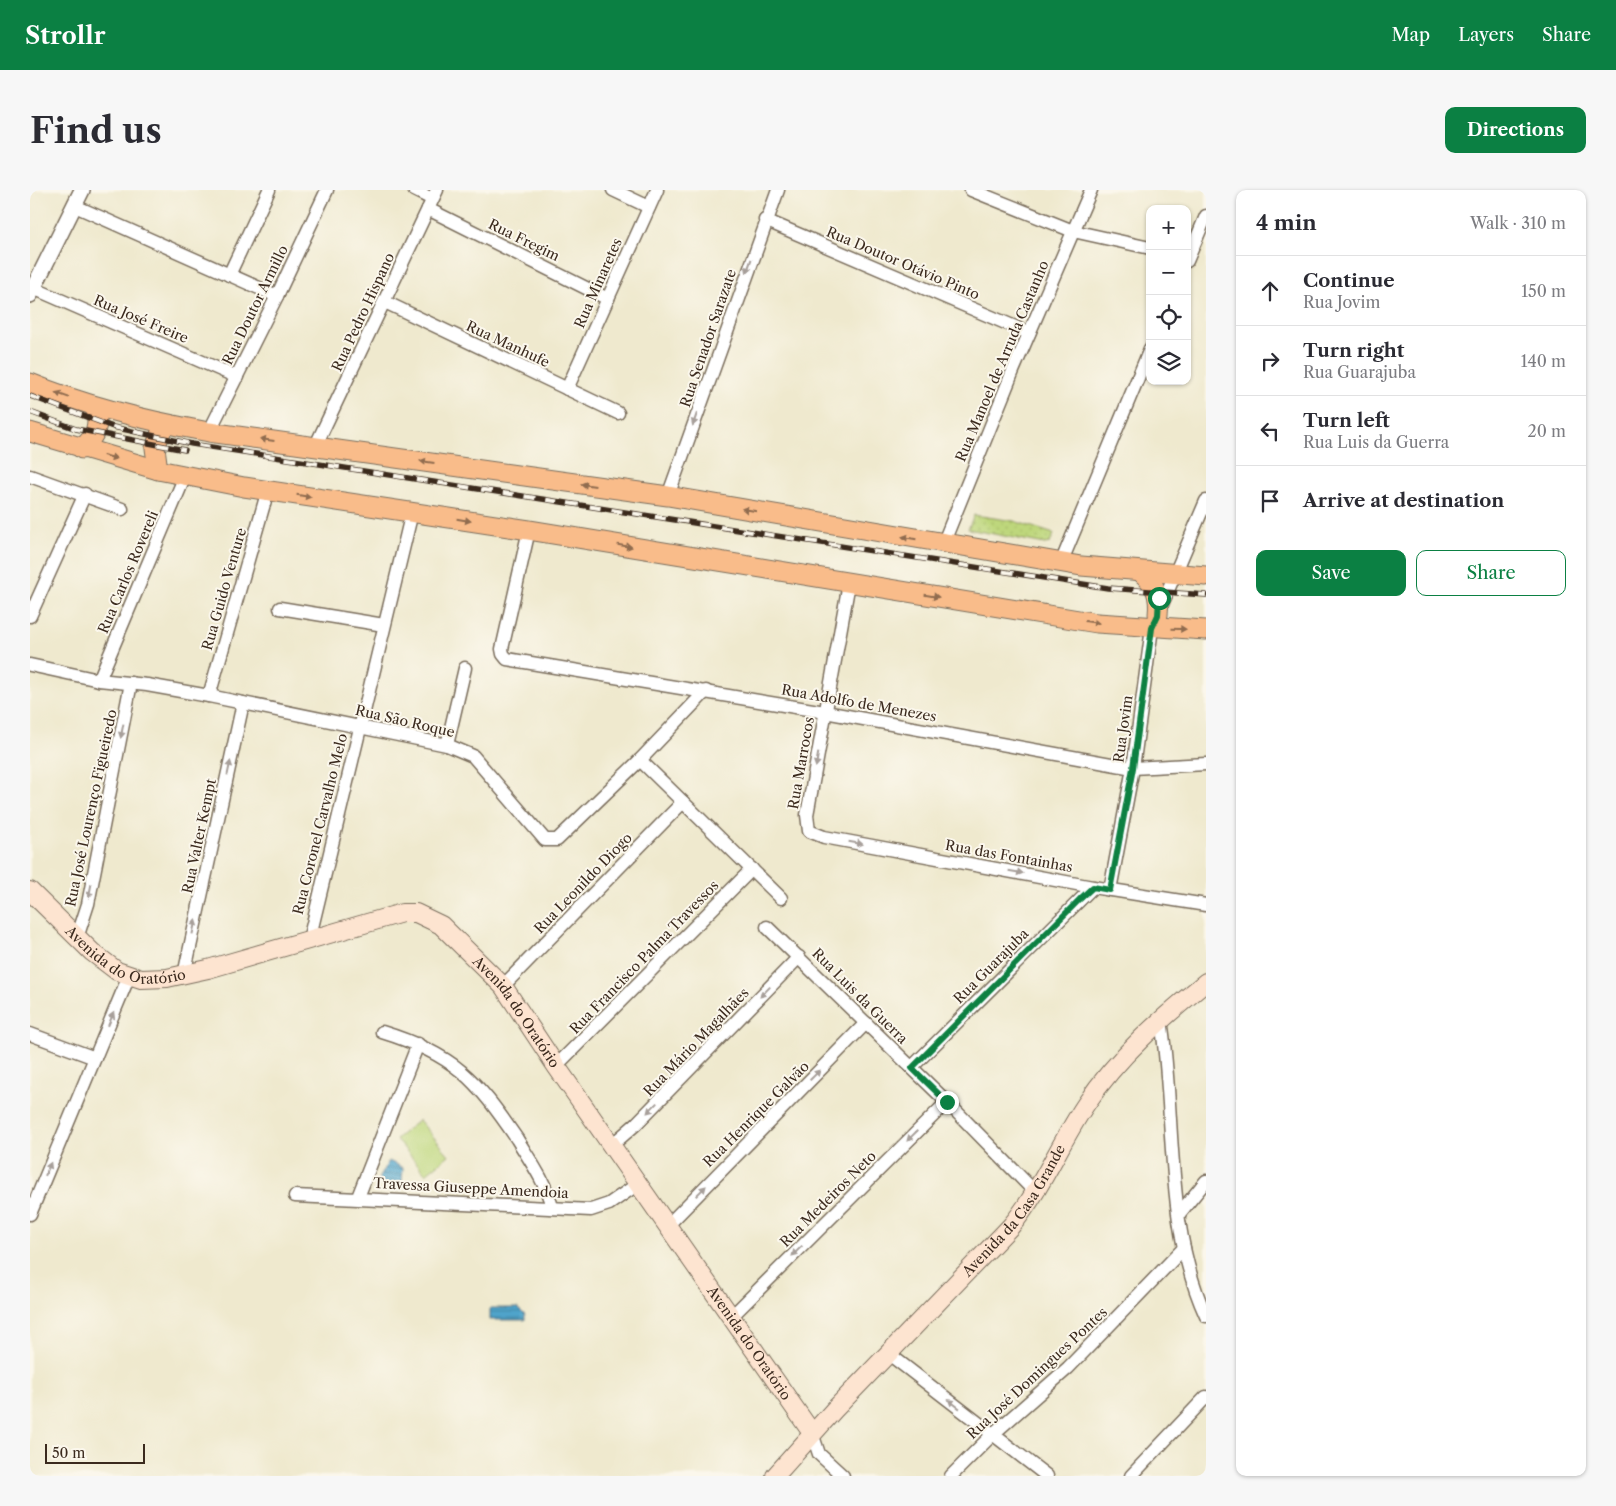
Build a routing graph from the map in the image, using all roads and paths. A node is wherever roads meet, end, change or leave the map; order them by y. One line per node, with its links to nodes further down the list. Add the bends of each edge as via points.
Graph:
1 (82, 190): 11 (street)
2 (269, 190): 18 (street)
3 (327, 190): 20 (street, Rua Doutor Armillo)
4 (414, 190): 10 (street, Rua Fregim)
5 (613, 190): 12 (street)
6 (657, 190): 12 (street, Rua Minaretes)
7 (778, 190): 14 (street, Rua Senador Sarazate)
8 (971, 190): 15 (street)
9 (1091, 190): 15 (street, Rua Manoel de Arruda Castanho)
10 (432, 200): 21 (street, Rua Fregim); 22 (street, Rua Pedro Hispano)
11 (75, 206): 18 (street); 19 (street)
12 (649, 207): 21 (street, Rua Minaretes)
13 (1206, 216): 17 (street)
14 (765, 220): 23 (street, Rua Doutor Otávio Pinto); 40 (street, Rua Senador Sarazate, one-way to 40)
15 (1074, 231): 16 (street); 23 (street, Rua Manoel de Arruda Castanho)
16 (1146, 247)
17 (1191, 250)
18 (229, 275): 20 (street)
19 (32, 292): 25 (street, Rua José Freire)
20 (277, 296): 25 (street, Rua Doutor Armillo)
21 (608, 299): 27 (street, Rua Minaretes)
22 (385, 302): 27 (street, Rua Manhufe); 33 (street, Rua Pedro Hispano)
23 (1029, 333): 45 (street, Rua Manoel de Arruda Castanho)
24 (1146, 359): 46 (street)
25 (237, 377): 32 (street, Rua Doutor Armillo)
26 (30, 383): 28 (main road, one-way to 26)
27 (568, 389): 29 (street, Rua Manhufe)
28 (95, 407): 30 (main road); 34 (main road, via 97,427)
29 (618, 413)
30 (164, 424): 32 (main road); 35 (main road, via 155,448)
31 (30, 432): 34 (main road)
32 (210, 432): 33 (main road, one-way to 32)
33 (315, 447): 40 (main road, one-way to 33)
34 (82, 449): 35 (main road, one-way to 35)
35 (158, 470): 37 (main road)
36 (30, 476): 39 (street)
37 (186, 476): 38 (main road); 58 (street, Rua Carlos Rovereli)
38 (268, 490): 43 (main road, one-way to 43); 61 (street, Rua Guido Venture)
39 (85, 494): 42 (street); 52 (street)
40 (668, 496): 45 (main road, one-way to 40)
41 (1206, 501): 48 (street, Rua Jovim)
42 (122, 509)
43 (412, 512): 44 (main road, one-way to 44); 54 (street, Rua Coronel Carvalho Melo)
44 (529, 530): 50 (main road, one-way to 50); 60 (street, Rua Adolfo de Menezes, via 502,649 507,659)
45 (943, 544): 46 (main road)
46 (1061, 563): 47 (main road)
47 (1141, 572): 48 (main road); 53 (main road, via 1157,590 1159,603)
48 (1175, 575): 49 (main road); 53 (street, Rua Jovim)
49 (1206, 576)
50 (849, 582): 53 (main road, one-way to 53, via 1097,623); 63 (street, Rua Marrocos)
51 (280, 608): 54 (street)
52 (30, 616)
53 (1155, 621): 55 (main road, one-way to 55); 68 (street, Rua Jovim)
54 (384, 625): 64 (street, Rua Coronel Carvalho Melo)
55 (1206, 630)
56 (30, 665): 58 (street, Rua São Roque)
57 (465, 668): 65 (street)
58 (99, 680): 59 (street, Rua São Roque)
59 (132, 683): 61 (street, Rua São Roque); 78 (street, Rua José Lourenço Figueiredo, one-way to 78, via 88,904)
60 (706, 691): 63 (street, Rua Adolfo de Menezes); 66 (street, Rua São Roque)
61 (209, 696): 62 (street, Rua São Roque)
62 (243, 703): 64 (street, Rua São Roque); 81 (street, Rua Valter Kempt, one-way to 62)
63 (825, 712): 68 (street, Rua Adolfo de Menezes); 70 (street, Rua Marrocos, one-way to 70, via 807,816)
64 (359, 726): 65 (street, Rua São Roque); 79 (street, Rua Coronel Carvalho Melo)
65 (447, 745): 66 (street, Rua São Roque, via 473,756 549,842 557,840)
66 (640, 760): 69 (street)
67 (1206, 764): 68 (street, Rua Adolfo de Menezes)
68 (1133, 768): 73 (street, Rua Jovim)
69 (683, 802): 71 (street); 84 (street, Rua Leonildo Diogo)
70 (809, 831): 72 (street, Rua das Fontainhas, one-way to 72, via 824,838)
71 (752, 869): 75 (street); 91 (street, Rua Francisco Palma Travessos)
72 (1093, 887): 73 (street, Rua das Fontainhas); 92 (street, Rua Guarajuba)
73 (1110, 890): 76 (street, Rua das Fontainhas)
74 (30, 892): 78 (main road, Avenida do Oratório)
75 (782, 898)
76 (1206, 905)
77 (767, 927): 80 (street, Rua Luis da Guerra)
78 (77, 938): 82 (main road, Avenida do Oratório, via 117,971)
79 (309, 940): 81 (main road, Avenida do Oratório); 84 (main road, Avenida do Oratório, via 402,913 416,912 441,924)
80 (799, 957): 86 (street, Rua Luis da Guerra); 94 (street, Rua Mário Magalhães, one-way to 94)
81 (184, 975): 82 (main road, Avenida do Oratório, via 158,979)
82 (129, 976): 90 (street, one-way to 82)
83 (1206, 982): 85 (main road, Avenida da Casa Grande)
84 (504, 986): 91 (main road, Avenida do Oratório)
85 (1161, 1020): 98 (main road, Avenida da Casa Grande, via 1111,1070 1086,1104); 103 (street)
86 (866, 1023): 92 (street, Rua Luis da Guerra); 104 (street, Rua Henrique Galvão, one-way to 86)
87 (382, 1032): 89 (street)
88 (30, 1034): 90 (street)
89 (418, 1044): 100 (street); 101 (street, via 442,1056 470,1077 498,1111 540,1175)
90 (95, 1058): 97 (street, one-way to 90)
91 (556, 1066): 94 (main road, Avenida do Oratório)
92 (912, 1068): 93 (street, Rua Luis da Guerra)
93 (947, 1102): 98 (street, Rua Luis da Guerra); 107 (street, Rua Medeiros Neto, one-way to 107)
94 (612, 1145): 96 (main road, Avenida do Oratório)
95 (1206, 1181): 103 (street)
96 (638, 1184): 101 (street, Travessa Giuseppe Amendoia, via 602,1208); 104 (main road, Avenida do Oratório)
97 (35, 1185): 102 (street)
98 (1036, 1193): 108 (main road, Avenida da Casa Grande, via 1011,1226)
99 (295, 1196): 100 (street, Travessa Giuseppe Amendoia)
100 (358, 1197): 101 (street, Travessa Giuseppe Amendoia)
101 (552, 1207)
102 (30, 1214)
103 (1179, 1214): 105 (street)
104 (667, 1226): 107 (main road, Avenida do Oratório)
105 (1184, 1248): 106 (street); 111 (street, Rua José Domingues Pontes, via 1068,1368)
106 (1206, 1316)
107 (731, 1317): 110 (main road, Avenida do Oratório)
108 (889, 1354): 110 (main road, Avenida da Casa Grande); 111 (street, one-way to 108)
109 (1206, 1397): 116 (street)
110 (812, 1433): 112 (main road); 113 (street, via 819,1454)
111 (993, 1434): 114 (street, Rua José Domingues Pontes); 115 (street)
112 (775, 1476)
113 (843, 1476)
114 (951, 1476)
115 (1047, 1476)
116 (1131, 1476)

